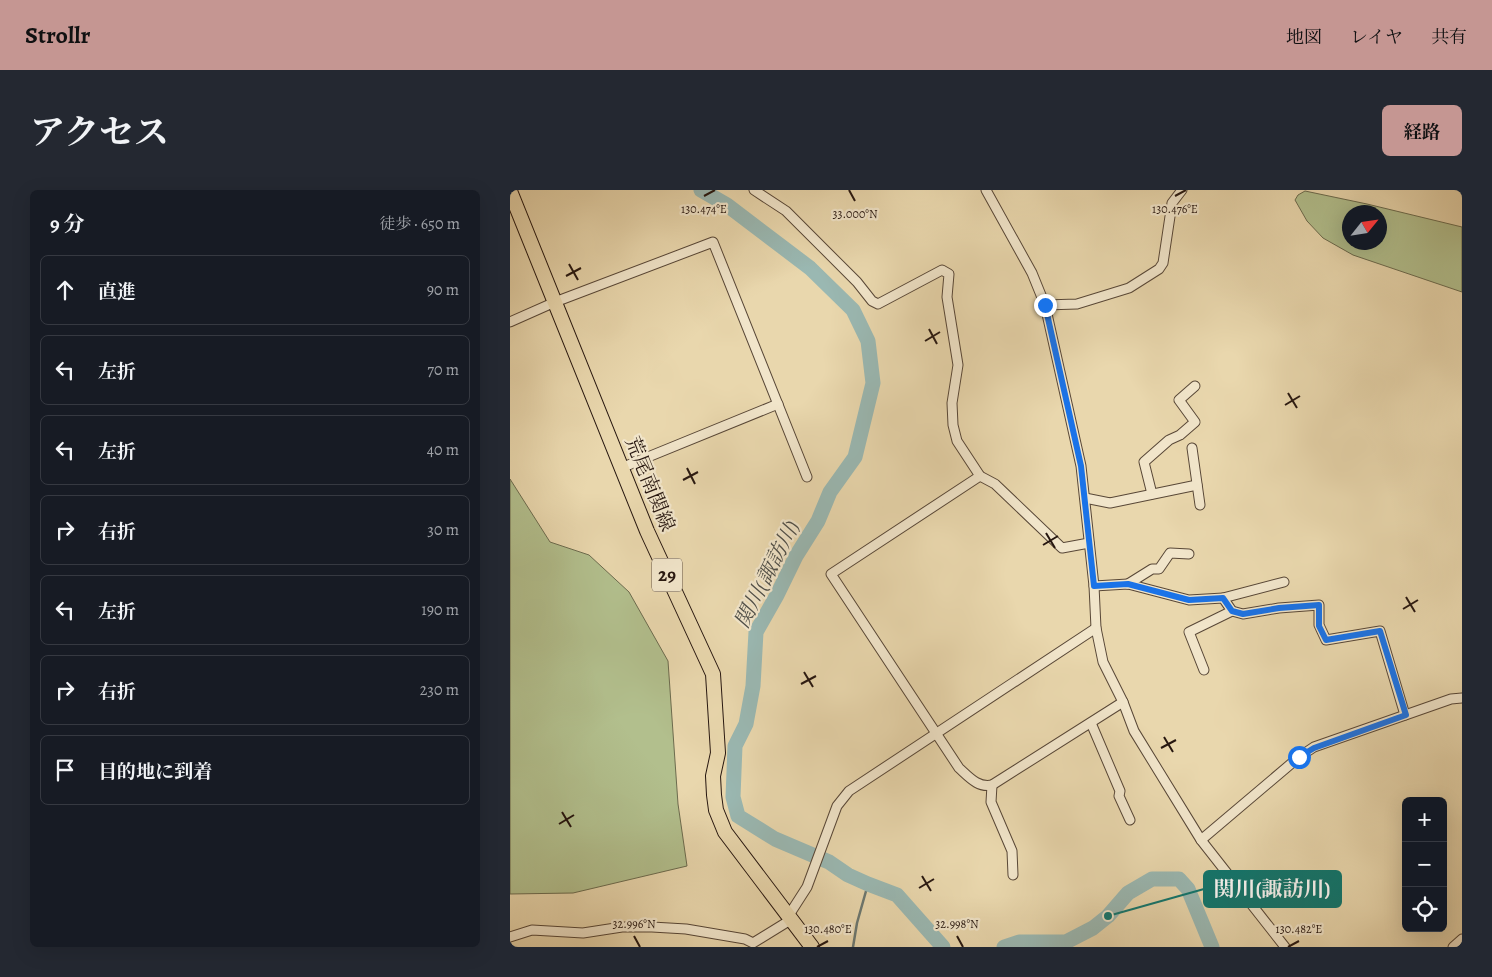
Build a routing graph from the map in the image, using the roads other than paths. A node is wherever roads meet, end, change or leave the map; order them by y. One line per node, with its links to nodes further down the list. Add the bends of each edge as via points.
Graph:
1 (754, 190): 12 (street, via 786,211 878,304 942,270 948,274 947,297 958,365 952,403 953,425 957,441)
2 (986, 190): 6 (street, via 1032,273)
3 (1182, 190): 6 (street, via 1172,203 1163,263 1159,269 1129,288 1077,304)
4 (510, 191): 5 (main road, 荒尾南関線 / 29)
5 (555, 302): 7 (street); 9 (street, via 712,242); 11 (main road, 荒尾南関線 / 29)
6 (1045, 305): 16 (street, via 1081,466)
7 (510, 322)
8 (1195, 386): 15 (street, via 1179,400 1195,422 1144,462)
9 (778, 404): 11 (street); 13 (street)
10 (1192, 448): 14 (street)
11 (621, 468): 36 (main road, 荒尾南関線 / 29, via 713,674 718,753 713,776 716,810 725,832)
12 (980, 476): 18 (street, via 995,484 1062,548); 31 (street, via 831,574)
13 (807, 477)
14 (1197, 485): 15 (street); 17 (street)
15 (1152, 494): 16 (street, via 1110,503)
16 (1085, 498): 18 (street)
17 (1200, 505)
18 (1090, 543): 22 (street)
19 (1189, 554): 21 (street, via 1170,553 1159,569 1152,569)
20 (1284, 582): 23 (street)
21 (1128, 584): 22 (street); 23 (street, via 1189,600)
22 (1094, 586): 25 (street)
23 (1223, 598): 24 (street)
24 (1232, 611): 26 (street, via 1189,632); 29 (street, via 1243,614 1319,605 1319,626 1326,640 1380,631)
25 (1096, 628): 28 (street, via 1103,662); 31 (street)
26 (1204, 670)
27 (1462, 698): 29 (street)
28 (1124, 702): 30 (street); 34 (street, via 1134,731)
29 (1406, 715): 34 (street, via 1314,748 1299,757)
30 (1091, 724): 32 (street); 33 (street)
31 (936, 734): 32 (street, via 972,781 985,787); 36 (street, via 849,791 837,806 807,887)
32 (992, 785): 35 (street, via 991,802 1012,851)
33 (1130, 820)
34 (1200, 840): 40 (street)
35 (1013, 875)
36 (791, 917): 37 (street, via 753,943 745,939 652,927 622,927 583,933 532,930); 39 (main road, 荒尾南関線 / 29)
37 (510, 937)
38 (1462, 939): 41 (street)
39 (812, 947)
40 (1285, 947)
41 (1452, 947)

